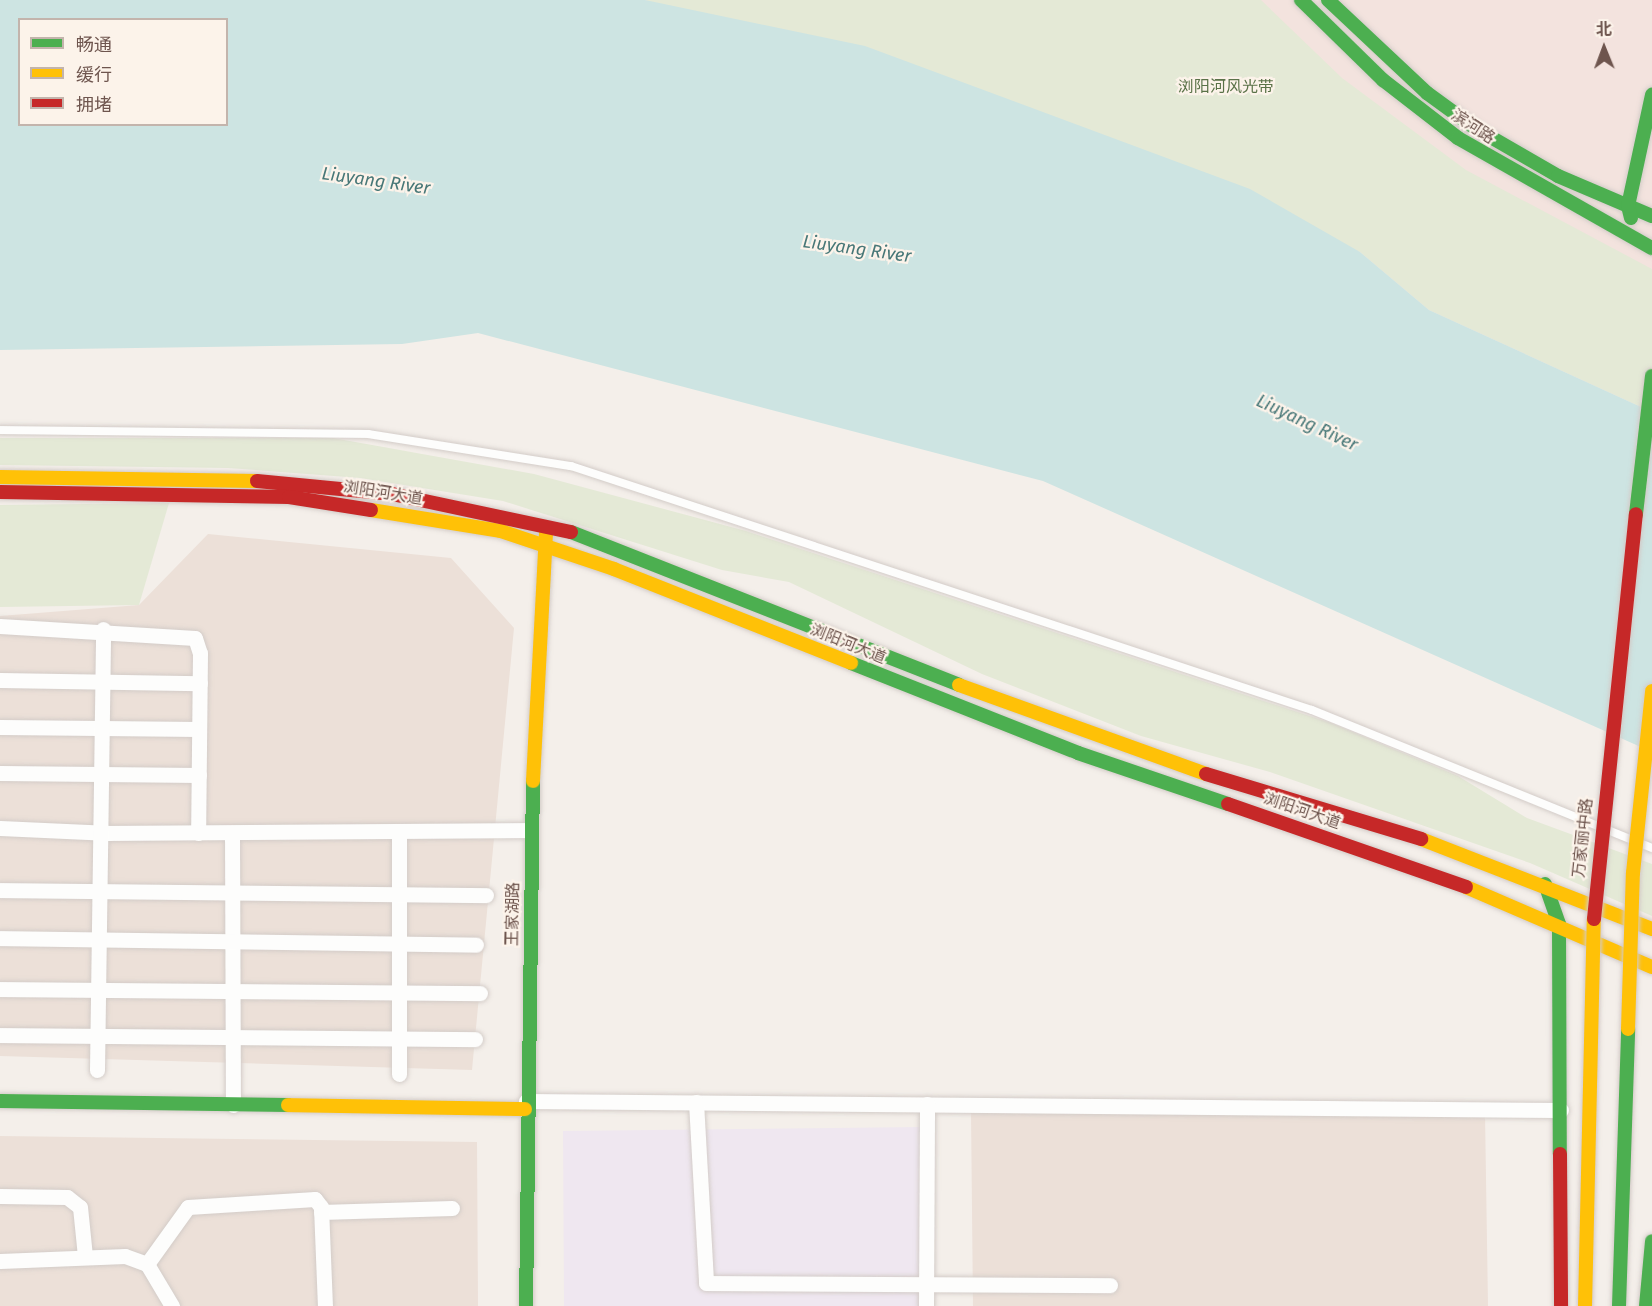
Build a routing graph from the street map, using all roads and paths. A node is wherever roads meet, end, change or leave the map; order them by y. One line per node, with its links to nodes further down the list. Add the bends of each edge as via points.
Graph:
1 (1301, 0): 6 (main road, 滨河路, via 1419,111 1507,169)
2 (1328, 0): 4 (main road, 滨河路, via 1427,93 1475,128 1523,158)
3 (1652, 95): 4 (main road)
4 (1628, 206): 5 (main road, 滨河路); 6 (main road)
5 (1652, 216)
6 (1637, 241): 7 (main road, 滨河路)
7 (1652, 248)
8 (1652, 376): 79 (main road, 万家丽中路, bridge, via 1595,872)
9 (0, 430): 32 (lane, via 368,434 571,466 1312,710)
10 (0, 477): 12 (main road, 浏阳河大道, via 290,482 392,494)
11 (0, 492): 13 (main road, 浏阳河大道, via 289,497 393,509)
12 (546, 524): 13 (main road, 王家湖路); 33 (main road, 浏阳河大道, via 617,546 1140,754 1449,848)
13 (544, 544): 27 (main road, 王家湖路); 39 (main road, 浏阳河大道, via 1078,753 1450,880)
14 (0, 626): 15 (street)
15 (103, 629): 17 (street); 18 (street, via 195,638)
16 (0, 680): 17 (street)
17 (102, 681): 18 (street); 21 (street)
18 (200, 683): 22 (street)
19 (1652, 691): 80 (main road, bridge, via 1633,873)
20 (0, 727): 21 (street)
21 (101, 729): 22 (street); 24 (street)
22 (199, 729): 25 (street)
23 (0, 773): 24 (street)
24 (100, 774): 25 (street); 30 (street)
25 (199, 775): 31 (street)
26 (0, 828): 30 (street)
27 (531, 830): 28 (street); 63 (main road, 王家湖路)
28 (399, 831): 29 (street); 37 (street)
29 (232, 832): 31 (street); 36 (street)
30 (99, 833): 31 (street); 35 (street)
31 (198, 833)
32 (1652, 848)
33 (1545, 884): 39 (main road); 40 (main road, 浏阳河大道)
34 (0, 890): 35 (street)
35 (98, 893): 36 (street); 42 (street)
36 (232, 895): 37 (street); 43 (street)
37 (399, 895): 38 (street); 44 (street)
38 (486, 895)
39 (1559, 924): 46 (main road, 浏阳河大道); 64 (main road)
40 (1652, 929)
41 (0, 938): 42 (street)
42 (97, 941): 43 (street); 48 (street)
43 (232, 945): 44 (street); 49 (street)
44 (400, 945): 45 (street); 50 (street)
45 (476, 945)
46 (1652, 967)
47 (0, 989): 48 (street)
48 (97, 991): 49 (street); 53 (street)
49 (232, 993): 50 (street); 54 (street)
50 (400, 993): 51 (street); 55 (street)
51 (480, 993)
52 (0, 1035): 53 (street)
53 (97, 1036): 54 (street); 57 (street)
54 (232, 1038): 55 (street); 62 (street)
55 (399, 1039): 56 (street); 58 (street)
56 (476, 1039)
57 (97, 1071)
58 (399, 1074)
59 (0, 1101): 62 (main road)
60 (696, 1102): 61 (street); 63 (street); 72 (street, via 706,1283)
61 (927, 1104): 64 (street); 72 (street)
62 (233, 1105): 63 (main road)
63 (525, 1105): 76 (main road, 王家湖路)
64 (1561, 1110): 78 (main road)
65 (0, 1196): 69 (street, via 67,1197 80,1207)
66 (453, 1208): 67 (street)
67 (321, 1212): 71 (street, via 315,1199 188,1207); 75 (street)
68 (1652, 1241): 81 (main road)
69 (85, 1256): 70 (street); 71 (street, via 125,1256)
70 (0, 1262)
71 (147, 1264): 74 (street)
72 (926, 1284): 73 (street); 77 (street)
73 (1110, 1285)
74 (172, 1306)
75 (325, 1306)
76 (526, 1306)
77 (926, 1306)
78 (1561, 1306)
79 (1585, 1306)
80 (1619, 1306)
81 (1646, 1306)

